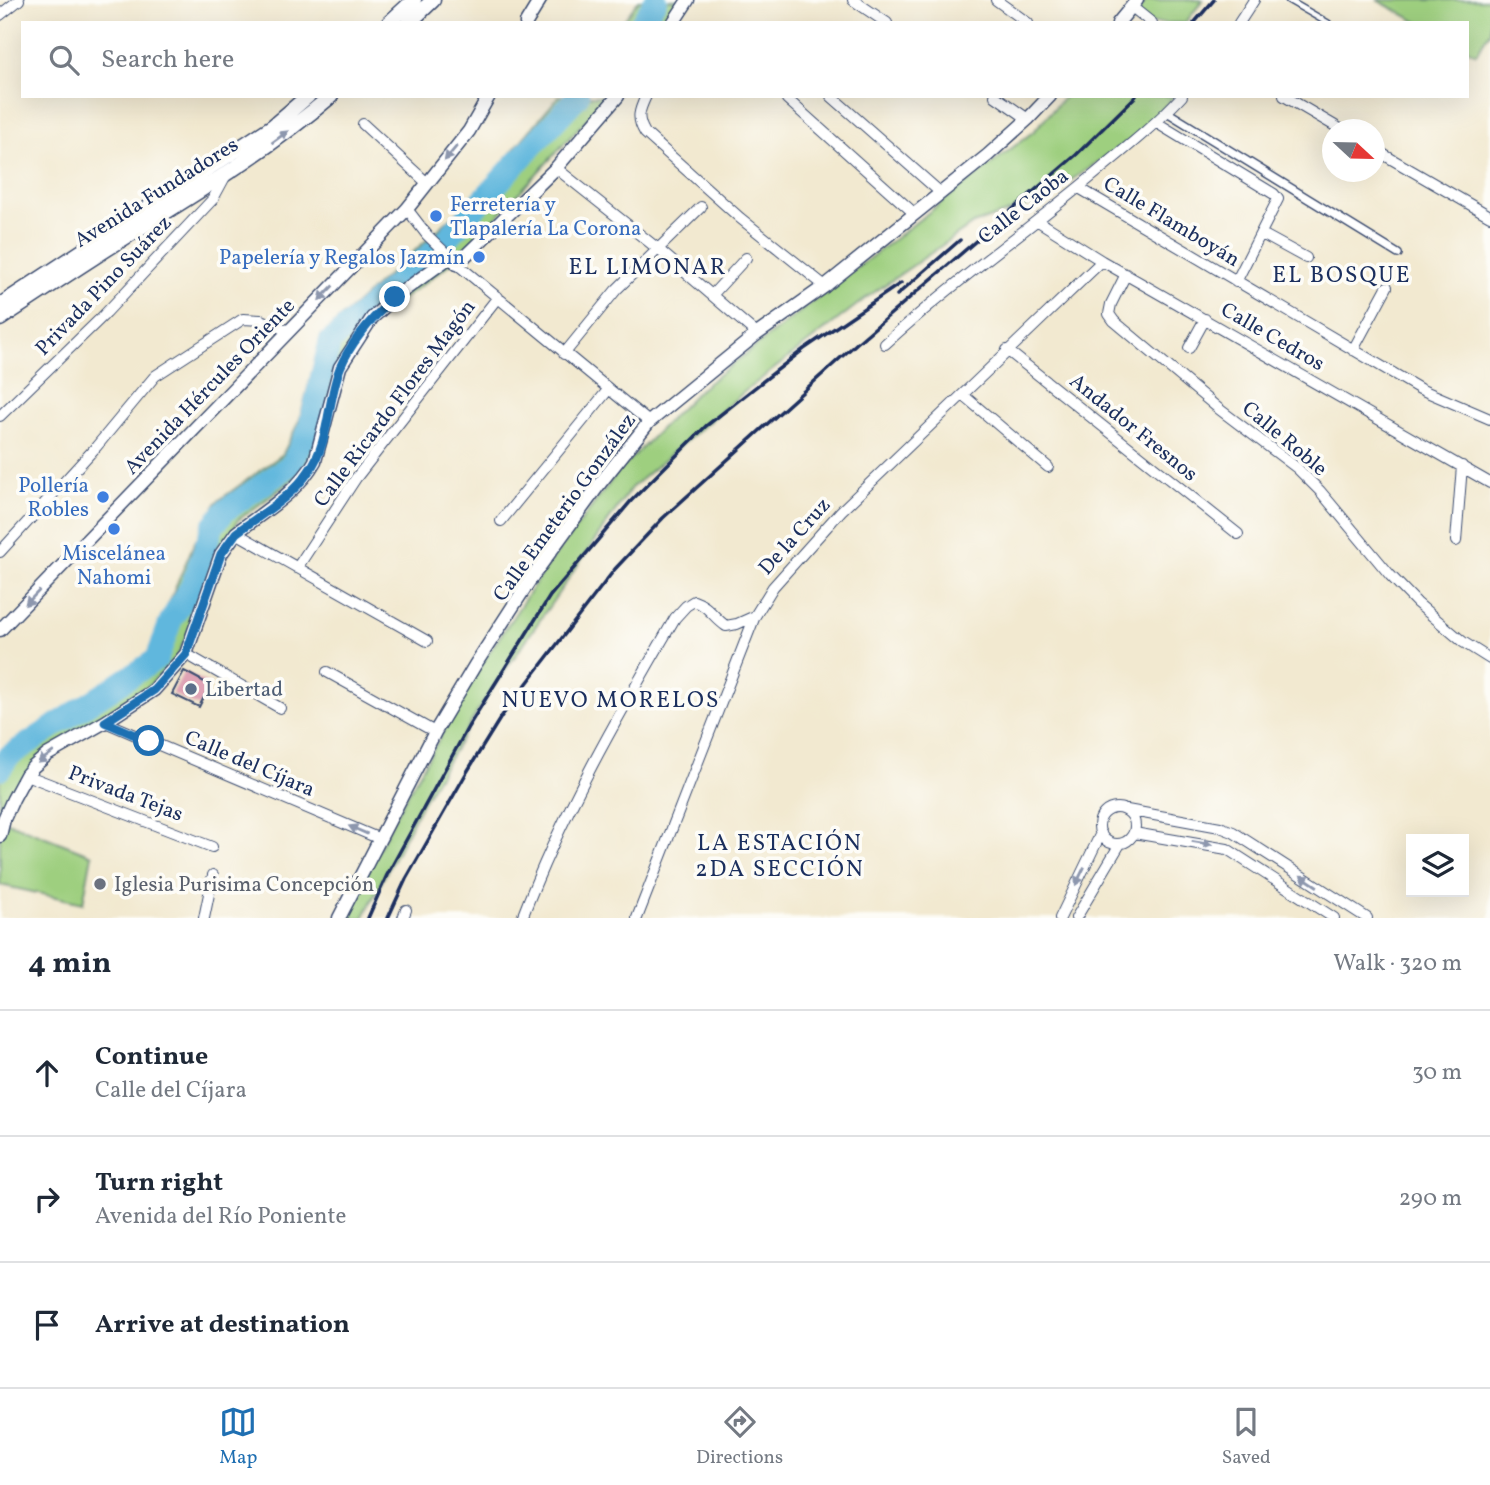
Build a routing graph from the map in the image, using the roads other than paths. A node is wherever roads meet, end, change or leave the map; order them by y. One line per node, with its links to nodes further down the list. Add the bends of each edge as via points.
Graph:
1 (19, 0): 11 (street)
2 (414, 0): 12 (main road)
3 (433, 0): 13 (main road)
4 (540, 0): 14 (street)
5 (688, 0): 15 (street)
6 (853, 0): 16 (street)
7 (996, 0): 17 (street)
8 (1254, 0): 20 (street)
9 (1288, 0): 21 (lane)
10 (1135, 3): 18 (street); 19 (street)
11 (0, 15)
12 (391, 21)
13 (411, 21)
14 (527, 21)
15 (674, 21)
16 (884, 21)
17 (1025, 21)
18 (1120, 21)
19 (1150, 21)
20 (1240, 21)
21 (1325, 21)
22 (306, 98): 39 (main road, Avenida Fundadores)
23 (329, 98): 39 (main road, Avenida Fundadores, one-way to 23, via 284,134)
24 (488, 98): 41 (street, Avenida Hércules Oriente, one-way to 41, via 469,131)
25 (616, 98): 40 (street)
26 (645, 98): 58 (street, via 638,122 645,133 740,218)
27 (833, 98): 43 (street)
28 (998, 98): 34 (street)
29 (1048, 98): 34 (street, Calle Emeterio González)
30 (1180, 98): 33 (street, Calle Caoba)
31 (1287, 98): 35 (street)
32 (787, 99): 46 (street)
33 (1167, 112): 36 (street, Calle Caoba); 51 (street)
34 (1028, 119): 43 (street, Calle Emeterio González)
35 (1323, 119)
36 (1157, 123): 42 (street, Calle Caoba); 49 (street, via 1274,194 1278,199)
37 (363, 124): 41 (street)
38 (1385, 155): 47 (street)
39 (223, 168): 62 (main road, Avenida Fundadores); 63 (main road, Avenida Fundadores); 74 (street, Privada Pino Suárez, via 213,199)
40 (556, 168): 50 (street); 52 (street)
41 (426, 182): 45 (street, Avenida Hércules Oriente)
42 (1079, 188): 48 (street, Calle Caoba); 57 (street, Calle Flamboyán)
43 (941, 193): 46 (street, Calle Emeterio González)
44 (701, 208): 50 (street)
45 (407, 209): 52 (street); 65 (street, Avenida Hércules Oriente, one-way to 65)
46 (915, 214): 58 (street, Calle Emeterio González)
47 (1490, 216)
48 (1038, 221): 55 (street, Calle Cedros); 67 (street, Calle Caoba, via 943,292)
49 (1262, 234): 54 (street); 57 (street)
50 (658, 249): 60 (street); 71 (street)
51 (1398, 254)
52 (450, 257): 61 (street); 81 (street, via 372,318 340,367 309,472)
53 (746, 258): 60 (street)
54 (1306, 258)
55 (1102, 261): 56 (street, Calle Cedros); 70 (street, De la Cruz)
56 (1126, 274): 64 (street, Calle Cedros); 90 (street, Calle Roble, via 1111,304 1109,314 1114,321 1297,468 1417,603)
57 (1236, 282): 69 (street, Calle Flamboyán)
58 (825, 285): 66 (street, Calle Emeterio González)
59 (1387, 287): 69 (street)
60 (712, 294): 66 (street)
61 (499, 297): 71 (street); 85 (street, Calle Ricardo Flores Magón, via 356,478)
62 (0, 305)
63 (0, 319)
64 (1205, 319): 68 (street); 77 (street, Calle Cedros)
65 (289, 331): 84 (street, via 261,320 243,319 155,376); 87 (street, Avenida Hércules Oriente, one-way to 87)
66 (757, 334): 76 (street, Calle Emeterio González)
67 (885, 344)
68 (1189, 348)
69 (1353, 349): 75 (street, Calle Flamboyán, via 1420,389)
70 (1007, 350): 73 (street, De la Cruz); 82 (street, Andador Fresnos)
71 (564, 354): 72 (street)
72 (608, 390): 76 (street); 80 (street)
73 (963, 396): 78 (street); 86 (street, De la Cruz, via 841,511 773,587)
74 (0, 416)
75 (1490, 419)
76 (649, 422): 94 (street, Calle Emeterio González, via 532,577)
77 (1462, 466): 79 (street, Calle Cedros); 83 (street)
78 (1048, 467)
79 (1490, 483)
80 (501, 521)
81 (236, 533): 85 (street); 89 (street, via 221,554)
82 (1237, 534)
83 (1456, 541)
84 (0, 552)
85 (298, 568): 88 (street)
86 (755, 616): 107 (street, via 726,626 705,605 694,601 675,618 600,748); 108 (street, De la Cruz)
87 (0, 630)
88 (427, 640)
89 (186, 654): 92 (street); 93 (street, via 154,690)
90 (1490, 659)
91 (327, 672): 94 (street)
92 (280, 708)
93 (105, 722): 95 (street, one-way to 95, via 47,755); 101 (street, Calle del Cíjara, one-way to 93)
94 (435, 732): 101 (street, Calle Emeterio González)
95 (26, 775): 97 (street); 103 (street, Privada Tejas)
96 (1127, 810): 98 (street, via 1133,817); 99 (street, via 1109,810 1102,816); 112 (street, one-way to 96, via 1233,832)
97 (2, 819): 100 (street)
98 (1134, 833): 102 (street); 111 (street, one-way to 111, via 1227,849)
99 (1101, 834): 102 (street); 109 (street, one-way to 109)
100 (0, 836)
101 (380, 839): 106 (street, Calle Emeterio González)
102 (1120, 844): 110 (street)
103 (212, 847)
104 (213, 875): 105 (street)
105 (204, 918)
106 (339, 918)
107 (522, 918)
108 (637, 918)
109 (1060, 918)
110 (1076, 918)
111 (1334, 918)
112 (1367, 918)

